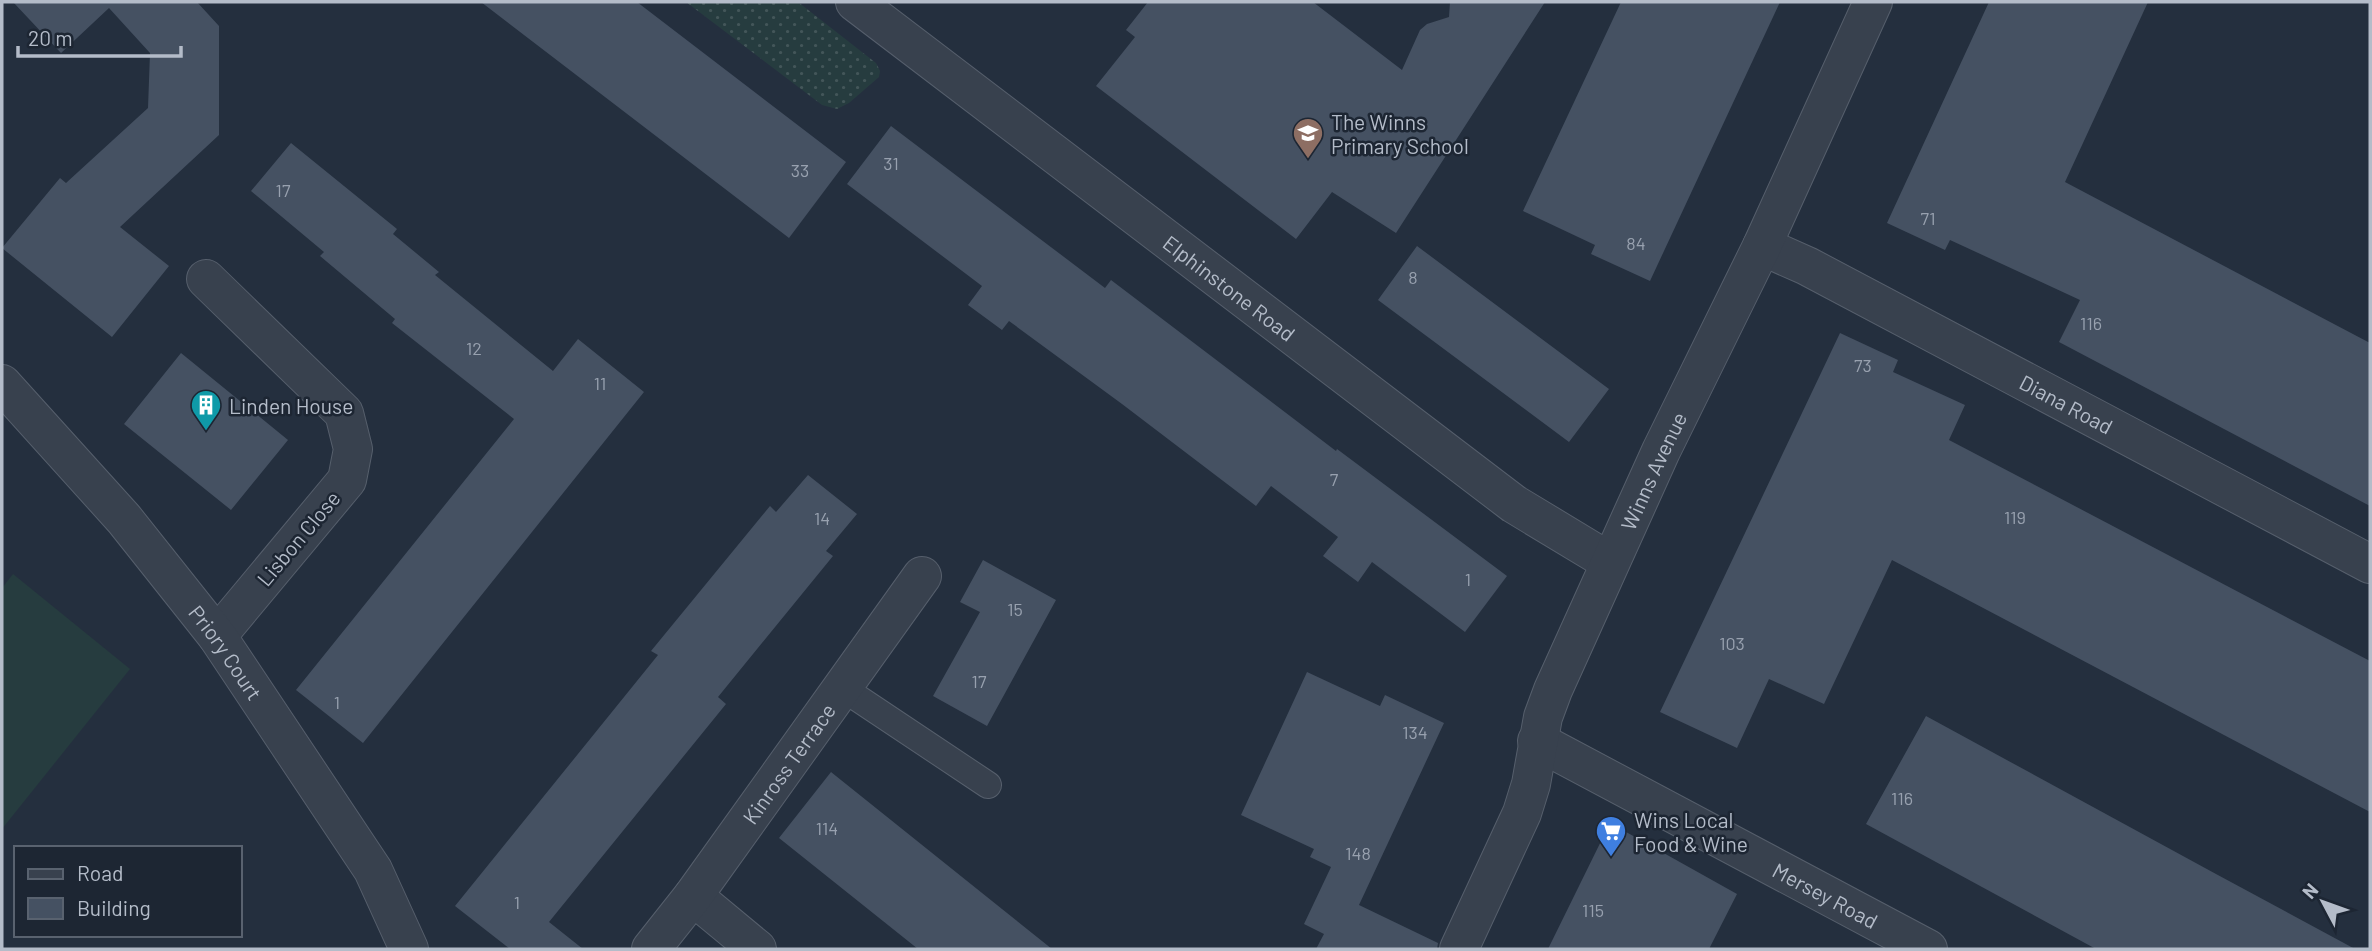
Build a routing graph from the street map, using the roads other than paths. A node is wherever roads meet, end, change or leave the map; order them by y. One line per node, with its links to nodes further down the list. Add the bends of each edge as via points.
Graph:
1 (855, 2): 6 (street, Elphinstone Road, via 1514,504)
2 (1873, 2): 3 (street, Winns Avenue)
3 (1762, 246): 6 (street, Winns Avenue); 7 (street, Diana Road)
4 (206, 279): 9 (street, Lisbon Close, via 344,413 352,449 347,480)
5 (2, 384): 9 (street, Priory Court, via 124,519)
6 (1610, 562): 11 (street, Winns Avenue, via 1553,690)
7 (2370, 564)
8 (922, 576): 10 (street, Kinross Terrace)
9 (216, 636): 14 (street, Priory Court, via 373,870)
10 (844, 688): 12 (lane); 13 (street, Kinross Terrace)
11 (1537, 741): 17 (street, Winns Avenue, via 1522,813); 18 (street, Mersey Road)
12 (988, 785)
13 (694, 896): 15 (street, Kinross Terrace); 16 (street)
14 (409, 949)
15 (650, 949)
16 (757, 949)
17 (1459, 949)
18 (1928, 949)

